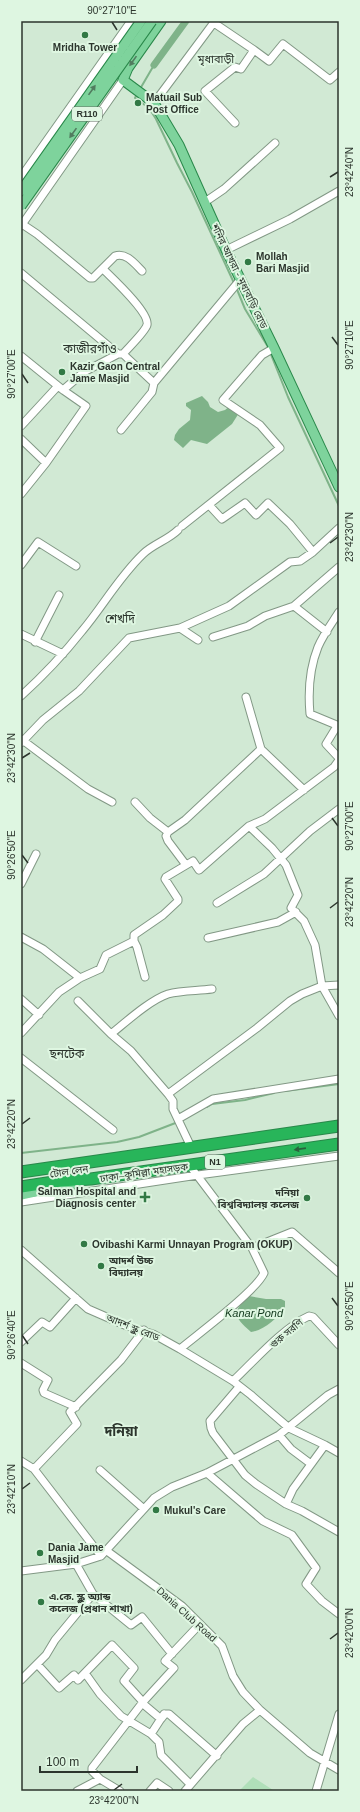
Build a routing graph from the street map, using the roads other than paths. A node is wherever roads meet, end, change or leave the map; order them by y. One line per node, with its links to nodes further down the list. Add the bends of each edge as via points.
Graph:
1 (131, 21): 7 (street)
2 (141, 21): 15 (main road, R110, one-way to 2, bridge)
3 (152, 21): 18 (main road, R110, one-way to 18, bridge)
4 (161, 21): 10 (main road, one-way to 10, via 128,68)
5 (215, 22): 6 (street); 11 (street)
6 (254, 50): 9 (street, via 269,61 283,44 330,80); 12 (street, via 241,69 235,67 205,90)
7 (103, 61): 8 (street); 10 (street, via 123,76)
8 (97, 69): 10 (street, via 117,83); 14 (street)
9 (339, 72)
10 (125, 81): 11 (main road, শনির আখরা - মৃধাবাড়ি রোড); 19 (street)
11 (152, 101): 17 (main road, শনির আখরা - মৃধাবাড়ি রোড, via 179,145)
12 (235, 123)
13 (275, 143): 17 (street, via 224,189)
14 (21, 177)
15 (21, 191)
16 (339, 191): 20 (street, via 290,219)
17 (205, 202): 20 (main road, শনির আখরা - মৃধাবাড়ি রোড)
18 (21, 206)
19 (21, 225): 21 (street, via 90,278)
20 (226, 250): 24 (main road, শনির আখরা - মৃধাবাড়ি রোড)
21 (103, 269): 22 (street, via 118,255 126,256); 26 (street, via 134,301 147,320 147,327)
22 (142, 272)
23 (21, 273): 26 (street)
24 (239, 281): 25 (main road, শনির আখরা - মৃধাবাড়ি রোড); 28 (street)
25 (273, 349): 34 (main road, শনির আখরা - মৃধাবাড়ি রোড); 36 (street, via 262,355 223,400 260,425 280,448)
26 (121, 354): 28 (street); 29 (street, via 84,372)
27 (21, 356): 29 (street)
28 (154, 383): 31 (street, via 152,392)
29 (60, 388): 30 (street); 33 (street, via 86,406)
30 (21, 426)
31 (121, 430)
32 (21, 439): 33 (street)
33 (46, 463): 35 (street)
34 (339, 487)
35 (21, 494)
36 (209, 505): 38 (street, via 222,519 245,503 256,515 268,503); 51 (street, via 173,536 144,553)
37 (339, 528): 38 (street)
38 (313, 552): 45 (street, via 300,561 290,562 229,606)
39 (21, 565): 40 (street, via 38,542)
40 (76, 566)
41 (339, 567): 43 (street)
42 (59, 595): 50 (street)
43 (294, 606): 46 (street); 48 (street, via 265,616 248,626)
44 (339, 612): 46 (street)
45 (180, 628): 49 (street); 55 (street, via 129,638 79,691)
46 (327, 632): 54 (street, via 318,646 314,660 309,699 310,714)
47 (21, 634): 50 (street)
48 (213, 637)
49 (198, 640)
50 (35, 642): 51 (street)
51 (63, 654): 52 (street, via 49,671)
52 (21, 696)
53 (246, 697): 56 (street)
54 (338, 726): 57 (street, via 326,744)
55 (22, 741): 59 (street, via 88,789)
56 (261, 749): 58 (street); 63 (street, via 185,820)
57 (339, 759): 58 (street, via 334,767)
58 (304, 790): 62 (street, via 265,819)
59 (112, 802)
60 (135, 802): 63 (street)
61 (339, 809): 65 (street)
62 (249, 826): 65 (street); 66 (street, via 199,870 193,861)
63 (168, 832): 66 (street, via 168,841)
64 (36, 854): 67 (street)
65 (280, 859): 68 (street, via 264,874); 69 (street, via 286,865 298,892 291,906)
66 (186, 866): 72 (street, via 165,879 178,901 163,915 134,934)
67 (21, 884)
68 (218, 903)
69 (296, 912): 71 (street, via 278,922); 76 (street, via 304,921 315,945)
70 (21, 937): 74 (street, via 43,949)
71 (208, 938)
72 (134, 941): 73 (street); 74 (street, via 106,955 100,969)
73 (145, 977)
74 (80, 978): 80 (street, via 59,992)
75 (339, 985): 76 (street)
76 (322, 986): 81 (street); 86 (street, via 290,1002)
77 (212, 989): 83 (street, via 166,995)
78 (21, 999): 80 (street)
79 (78, 1001): 83 (street)
80 (39, 1014): 82 (street)
81 (339, 1016)
82 (21, 1033)
83 (111, 1034): 86 (street, via 132,1051)
84 (21, 1058): 89 (street)
85 (339, 1079): 87 (street, via 213,1099)
86 (168, 1094): 87 (street)
87 (179, 1121): 92 (street)
88 (339, 1126): 92 (highway)
89 (113, 1130)
90 (339, 1132): 95 (highway, ঢাকা–কুমিল্লা মহাসড়ক / N1)
91 (336, 1144): 93 (highway, ঢাকা–কুমিল্লা মহাসড়ক / N1, one-way to 93); 94 (street)
92 (191, 1147): 98 (highway)
93 (278, 1153): 96 (street); 97 (highway, ঢাকা–কুমিল্লা মহাসড়ক / N1)
94 (337, 1156): 96 (street)
95 (141, 1161): 100 (highway, টোল লেন)
96 (280, 1165): 99 (street)
97 (190, 1166): 99 (street); 101 (highway, ঢাকা–কুমিল্লা মহাসড়ক / N1)
98 (21, 1172)
99 (198, 1175): 104 (street); 105 (street)
100 (21, 1177)
101 (91, 1179): 102 (highway, ঢাকা–কুমিল্লা মহাসড়ক / N1); 103 (main road, ঢাকা–কুমিল্লা মহাসড়ক / N1)
102 (21, 1187)
103 (21, 1195)
104 (21, 1202)
105 (252, 1248): 107 (street, via 292,1232); 112 (street, via 264,1273 261,1279)
106 (21, 1250): 108 (street, আদর্শ স্কুল রোড)
107 (339, 1273)
108 (76, 1298): 109 (street, আদর্শ স্কুল রোড, via 88,1309 127,1326); 110 (street, via 50,1327 42,1322)
109 (144, 1330): 112 (street, আদর্শ স্কুল রোড); 117 (street, via 121,1360)
110 (21, 1342)
111 (339, 1345): 114 (street, গুরু সরণি, via 313,1317 303,1318)
112 (180, 1349): 114 (street, আদর্শ স্কুল রোড)
113 (21, 1363): 117 (street, via 48,1380 44,1393)
114 (233, 1381): 115 (street, আদর্শ স্কুল রোড)
115 (239, 1387): 118 (street, আদর্শ স্কুল রোড); 122 (street, via 210,1421 214,1434)
116 (339, 1388): 118 (street)
117 (76, 1407): 125 (street, via 70,1413 77,1424)
118 (289, 1428): 119 (street); 120 (street, আদর্শ স্কুল রোড)
119 (279, 1435): 122 (street); 124 (street, via 290,1449)
120 (325, 1445): 121 (street, আদর্শ স্কুল রোড); 124 (street)
121 (339, 1453)
122 (234, 1460): 127 (street); 128 (street, via 245,1475)
123 (21, 1461): 125 (street)
124 (311, 1464): 128 (street, via 293,1489)
125 (34, 1469): 132 (street)
126 (100, 1470): 129 (street)
127 (207, 1473): 129 (street, via 172,1486 154,1498); 136 (street, via 263,1520 292,1535 316,1568 306,1584)
128 (286, 1504): 130 (street)
129 (144, 1509): 131 (street)
130 (339, 1532)
131 (107, 1551): 132 (street); 137 (street, Dania Club Road, via 154,1584)
132 (100, 1556): 133 (street)
133 (76, 1564): 134 (street); 135 (street)
134 (21, 1571)
135 (94, 1594): 138 (street, via 131,1625 142,1617); 139 (street)
136 (339, 1614)
137 (200, 1624): 138 (street); 143 (street, Dania Club Road, via 222,1646 232,1676)
138 (172, 1654): 142 (street, via 165,1661 174,1668)
139 (37, 1664): 140 (street, via 59,1688 74,1675 78,1680); 141 (street)
140 (85, 1673): 142 (street, via 112,1646 134,1668 124,1681); 146 (street, via 100,1694 121,1716)
141 (21, 1680)
142 (142, 1703): 144 (street, via 161,1719); 146 (street)
143 (260, 1710): 148 (street, via 243,1724); 149 (street, Dania Club Road, via 310,1753)
144 (164, 1714): 147 (street); 148 (street, via 169,1714)
145 (339, 1715): 149 (street)
146 (129, 1720): 147 (street); 151 (street, via 92,1768)
147 (151, 1734): 152 (street, via 159,1742 161,1755)
148 (217, 1756): 152 (street)
149 (326, 1761): 150 (street, Dania Club Road); 158 (street)
150 (339, 1770)
151 (100, 1779): 153 (street); 154 (street)
152 (190, 1784): 157 (street)
153 (77, 1791)
154 (120, 1791)
155 (150, 1791): 156 (street, via 157,1783)
156 (169, 1791)
157 (185, 1791)
158 (316, 1791)

